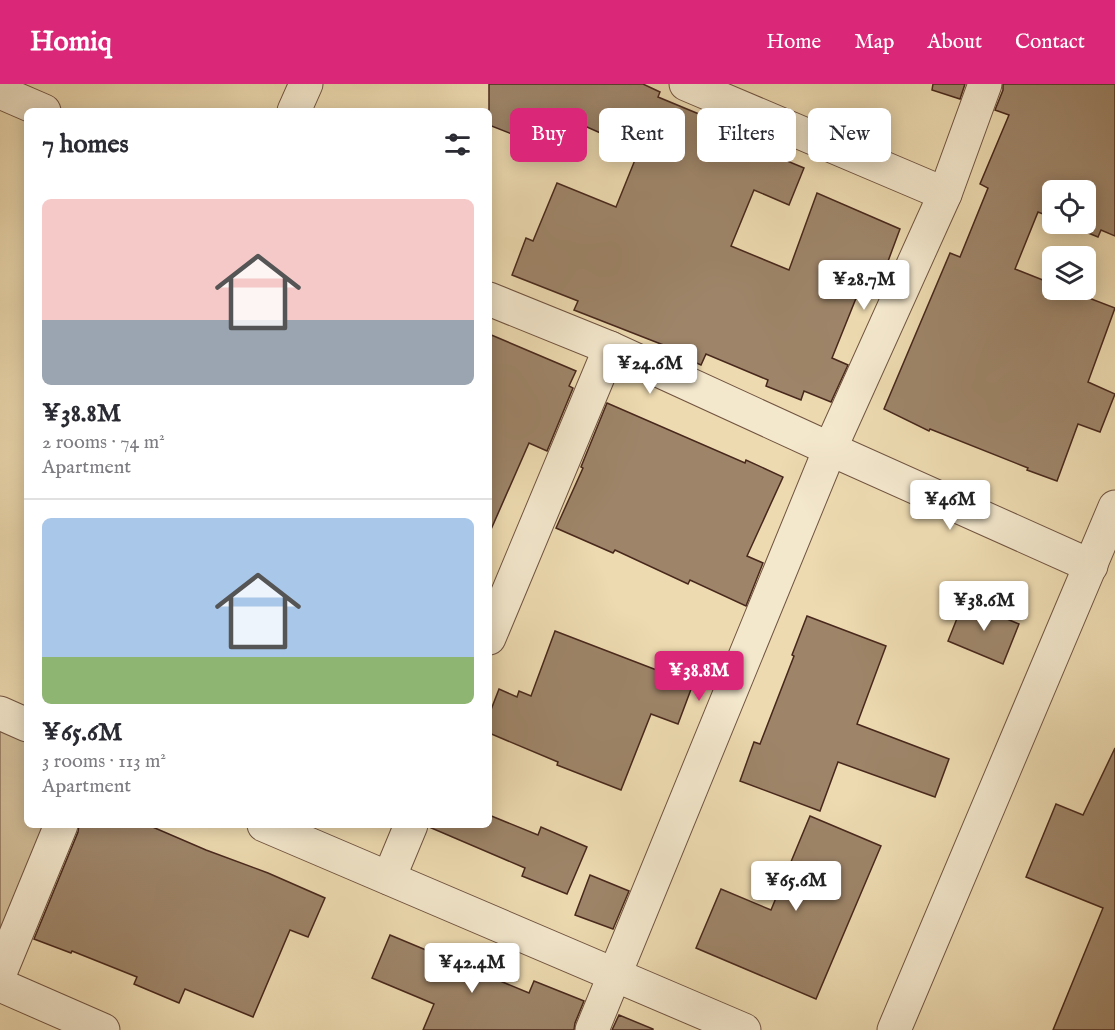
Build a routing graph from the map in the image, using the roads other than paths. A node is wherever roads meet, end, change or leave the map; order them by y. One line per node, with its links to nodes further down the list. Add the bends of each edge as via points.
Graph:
1 (306, 84): 6 (street)
2 (686, 84): 7 (street)
3 (986, 84): 7 (street)
4 (3, 102): 5 (street)
5 (30, 108)
6 (295, 108)
7 (945, 194): 10 (street)
8 (492, 300): 9 (street)
9 (610, 348): 10 (street); 13 (street)
10 (830, 449): 12 (street); 21 (street)
11 (1115, 507): 12 (street)
12 (1090, 566): 26 (street)
13 (492, 631)
14 (0, 713): 15 (street)
15 (24, 723)
16 (60, 828): 20 (street)
17 (271, 828): 19 (street)
18 (410, 828): 19 (street)
19 (389, 878): 21 (street)
20 (0, 973)
21 (615, 974): 24 (street); 25 (street)
22 (0, 985): 23 (street)
23 (103, 1030)
24 (592, 1030)
25 (744, 1030)
26 (894, 1030)

